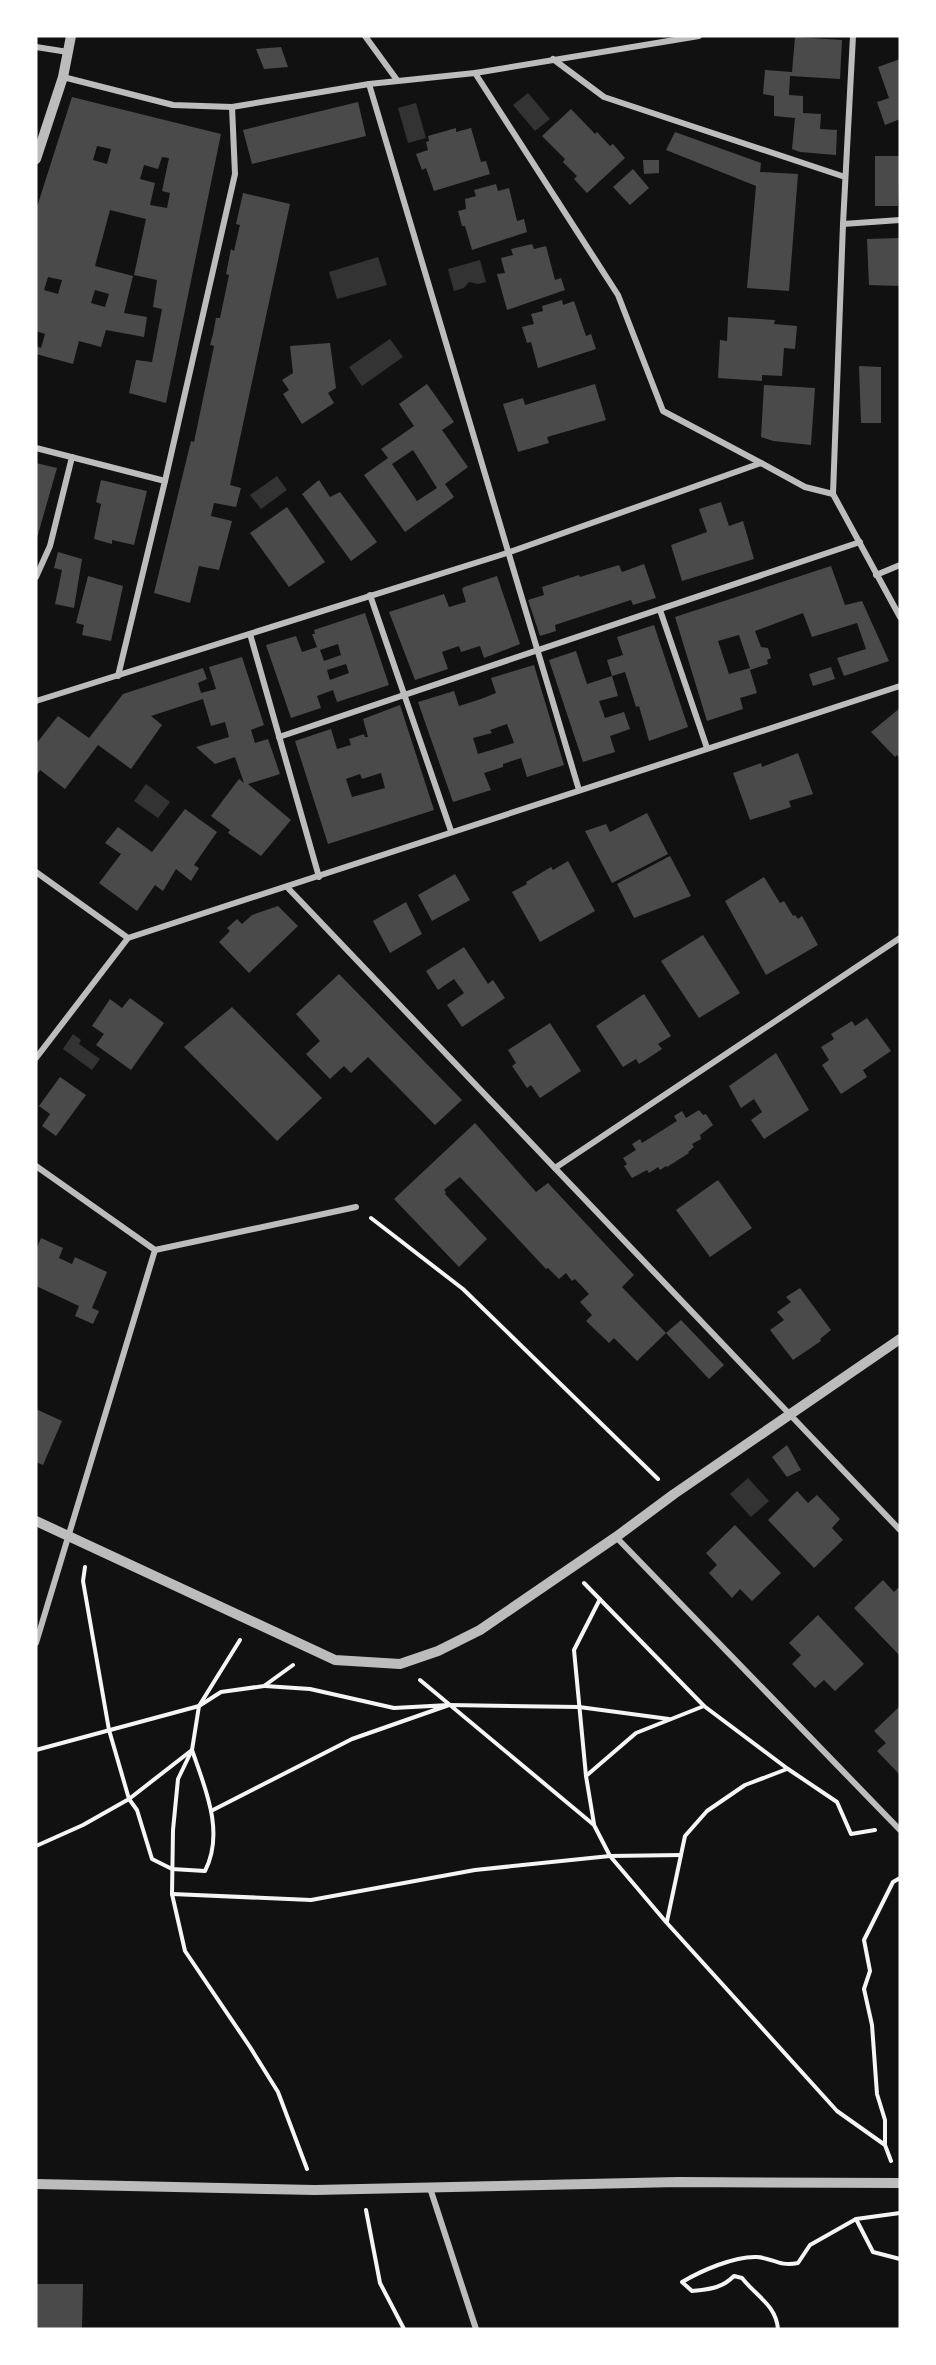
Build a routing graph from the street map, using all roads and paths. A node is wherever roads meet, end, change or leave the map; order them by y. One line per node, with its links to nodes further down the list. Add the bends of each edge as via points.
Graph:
1 (71, 36): 6 (street)
2 (365, 36): 10 (street)
3 (699, 36): 7 (street)
4 (853, 36): 14 (street)
5 (36, 47): 6 (street)
6 (68, 52): 9 (street)
7 (553, 59): 8 (street); 14 (street, via 604,97)
8 (475, 73): 10 (street); 19 (street, via 618,295 663,411)
9 (63, 77): 12 (street, via 173,105); 13 (street)
10 (397, 80): 11 (street)
11 (369, 84): 12 (street); 23 (street)
12 (232, 107): 20 (street, via 235,174)
13 (36, 159)
14 (846, 177): 16 (street)
15 (900, 220): 16 (street)
16 (843, 224): 21 (street)
17 (36, 448): 18 (street)
18 (72, 457): 20 (street); 26 (street, via 50,546)
19 (761, 463): 21 (street, via 805,487); 23 (street)
20 (165, 481): 32 (street)
21 (833, 494): 22 (street)
22 (860, 542): 25 (street); 28 (street)
23 (507, 553): 27 (street); 31 (street)
24 (900, 565): 25 (street)
25 (876, 574): 29 (street)
26 (36, 577)
27 (370, 596): 30 (street); 34 (street)
28 (660, 610): 31 (street); 37 (street)
29 (900, 617)
30 (250, 634): 32 (street); 36 (street)
31 (536, 652): 34 (street); 38 (street)
32 (118, 676): 35 (street)
33 (900, 686): 37 (street)
34 (405, 695): 36 (street); 39 (street)
35 (36, 701)
36 (279, 737): 41 (street)
37 (707, 748): 38 (street)
38 (579, 790): 39 (street)
39 (452, 831): 41 (street)
40 (36, 872): 43 (street)
41 (319, 877): 42 (street)
42 (287, 887): 43 (street); 47 (street)
43 (128, 938): 45 (street)
44 (900, 938): 47 (street)
45 (36, 1058)
46 (36, 1166): 49 (street)
47 (555, 1168): 51 (street)
48 (356, 1207): 49 (street); 52 (path, via 463,1289)
49 (155, 1250): 55 (street)
50 (900, 1340): 51 (street)
51 (791, 1415): 52 (street); 54 (street)
52 (674, 1494): 56 (street)
53 (36, 1521): 55 (street)
54 (900, 1530)
55 (68, 1534): 57 (street); 61 (street)
56 (616, 1537): 58 (street); 78 (street)
57 (88, 1544): 60 (street); 70 (path, via 83,1581)
58 (570, 1569): 59 (path); 63 (street, via 480,1630)
59 (600, 1599): 67 (path); 68 (path, via 574,1650)
60 (252, 1621): 62 (street); 66 (path)
61 (36, 1643)
62 (314, 1650): 63 (street, via 335,1660); 64 (path)
63 (400, 1664): 65 (path)
64 (264, 1686): 65 (path, via 310,1689 394,1708); 66 (path, via 221,1692)
65 (449, 1705): 68 (path); 76 (path, via 352,1739); 77 (path)
66 (199, 1706): 70 (path); 72 (path)
67 (704, 1706): 69 (path); 73 (path)
68 (579, 1707): 69 (path); 74 (path)
69 (669, 1719): 74 (path, via 636,1733)
70 (110, 1730): 71 (path); 75 (path)
71 (36, 1750)
72 (192, 1750): 75 (path); 76 (path); 82 (path, via 178,1779)
73 (788, 1769): 78 (path, via 837,1802 851,1834); 80 (path, via 745,1785 707,1810 685,1836)
74 (586, 1776): 77 (path)
75 (129, 1799): 79 (path); 82 (path, via 137,1810 152,1859)
76 (212, 1810): 82 (path, via 212,1858 205,1871)
77 (594, 1825): 81 (path)
78 (898, 1828)
79 (36, 1846)
80 (681, 1855): 81 (path); 85 (path)
81 (610, 1856): 84 (path, via 475,1870 310,1900); 85 (path)
82 (172, 1869): 84 (path)
83 (900, 1878): 86 (path, via 893,1882 864,1940 870,1971 864,1989 872,2025 877,2094 885,2120)
84 (172, 1894): 91 (path, via 185,1951 278,2092)
85 (666, 1922): 86 (path, via 837,2111)
86 (885, 2145): 87 (path)
87 (900, 2183): 89 (street, via 678,2182)
88 (36, 2184): 91 (street)
89 (430, 2188): 90 (street); 96 (street)
90 (362, 2189): 91 (street); 95 (path, via 380,2283)
91 (315, 2190)
92 (900, 2213): 93 (path)
93 (856, 2219): 94 (path, via 873,2252); 97 (path, via 810,2245 798,2263 786,2266 757,2257 719,2265 682,2283 692,2291 715,2289 734,2277 742,2278 772,2306)
94 (900, 2259)
95 (404, 2329)
96 (476, 2329)
97 (778, 2329)

